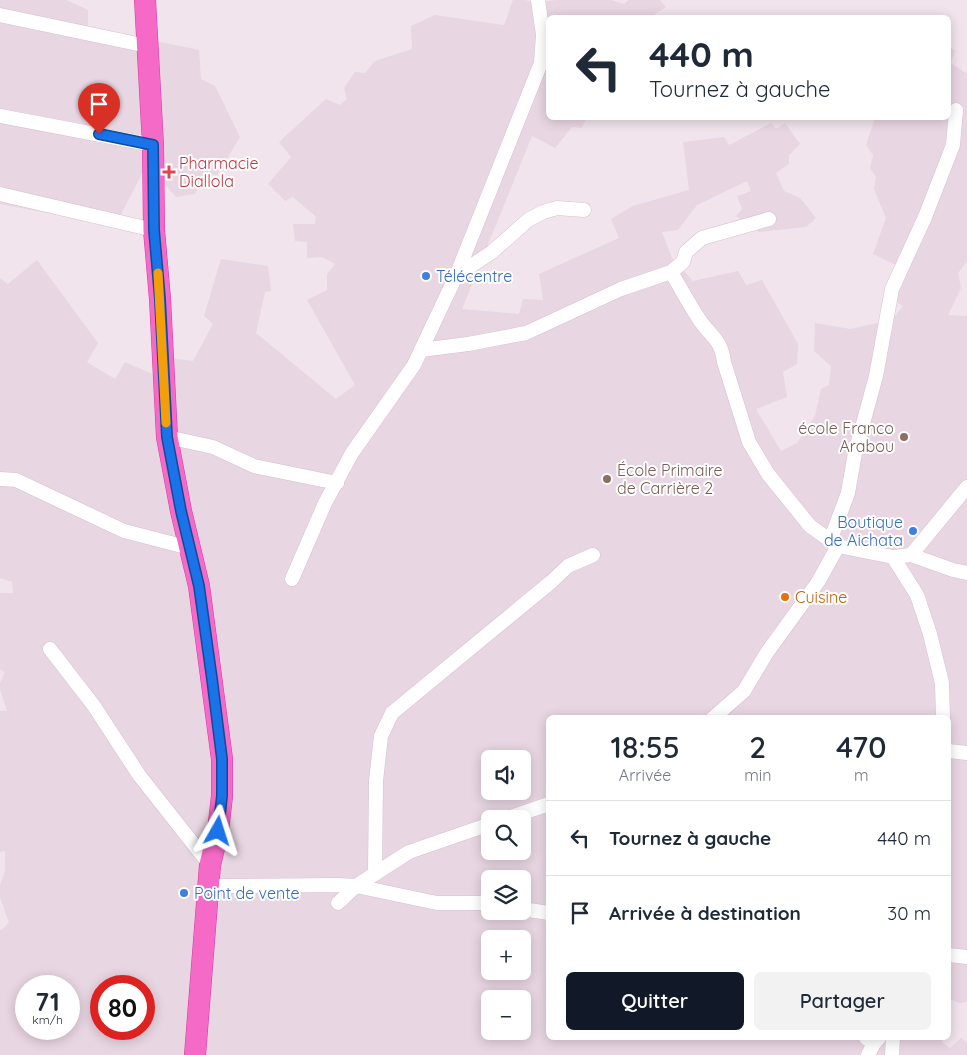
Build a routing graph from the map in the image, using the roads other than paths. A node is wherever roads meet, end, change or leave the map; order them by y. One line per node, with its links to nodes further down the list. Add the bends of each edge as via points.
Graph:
1 (145, 0): 4 (highway)
2 (538, 0): 13 (street, via 543,35 540,63)
3 (0, 15): 4 (street)
4 (147, 46): 7 (highway)
5 (956, 110): 19 (street, via 953,145 892,289 876,376)
6 (0, 116): 7 (street)
7 (153, 145): 11 (highway)
8 (0, 194): 11 (street)
9 (584, 210): 13 (street, via 557,208 542,212)
10 (769, 219): 12 (street, via 702,238)
11 (154, 230): 15 (highway)
12 (671, 272): 14 (street, via 622,289 526,333); 19 (street, via 700,321 722,349 749,442 768,474 810,526)
13 (456, 276): 14 (street)
14 (421, 350): 17 (street, via 414,365 352,453)
15 (167, 437): 17 (street, via 213,447 254,466); 20 (highway)
16 (0, 479): 20 (street, via 16,480 124,531)
17 (336, 483): 25 (street)
18 (967, 487): 22 (street)
19 (834, 544): 23 (street); 27 (street, via 818,582 744,690)
20 (190, 548): 34 (highway, via 199,586 222,759 222,796)
21 (594, 555): 35 (street, via 568,566 392,713 381,736 376,782)
22 (911, 555): 23 (street); 24 (street)
23 (893, 557): 28 (street, via 917,594 930,634 942,683)
24 (967, 573)
25 (292, 579)
26 (50, 649): 34 (street, via 94,706 139,775)
27 (716, 715)
28 (943, 715)
29 (951, 751): 30 (street)
30 (967, 753)
31 (546, 805): 32 (street)
32 (531, 810)
33 (481, 827): 35 (street, via 409,852)
34 (210, 865): 36 (highway)
35 (375, 874): 37 (street)
36 (208, 886): 37 (street); 45 (highway)
37 (356, 886): 38 (street); 39 (street, via 437,903)
38 (338, 903)
39 (481, 904)
40 (531, 910): 41 (street)
41 (546, 913)
42 (951, 956): 43 (street)
43 (967, 957)
44 (893, 1040): 46 (street)
45 (194, 1055)
46 (892, 1055)

